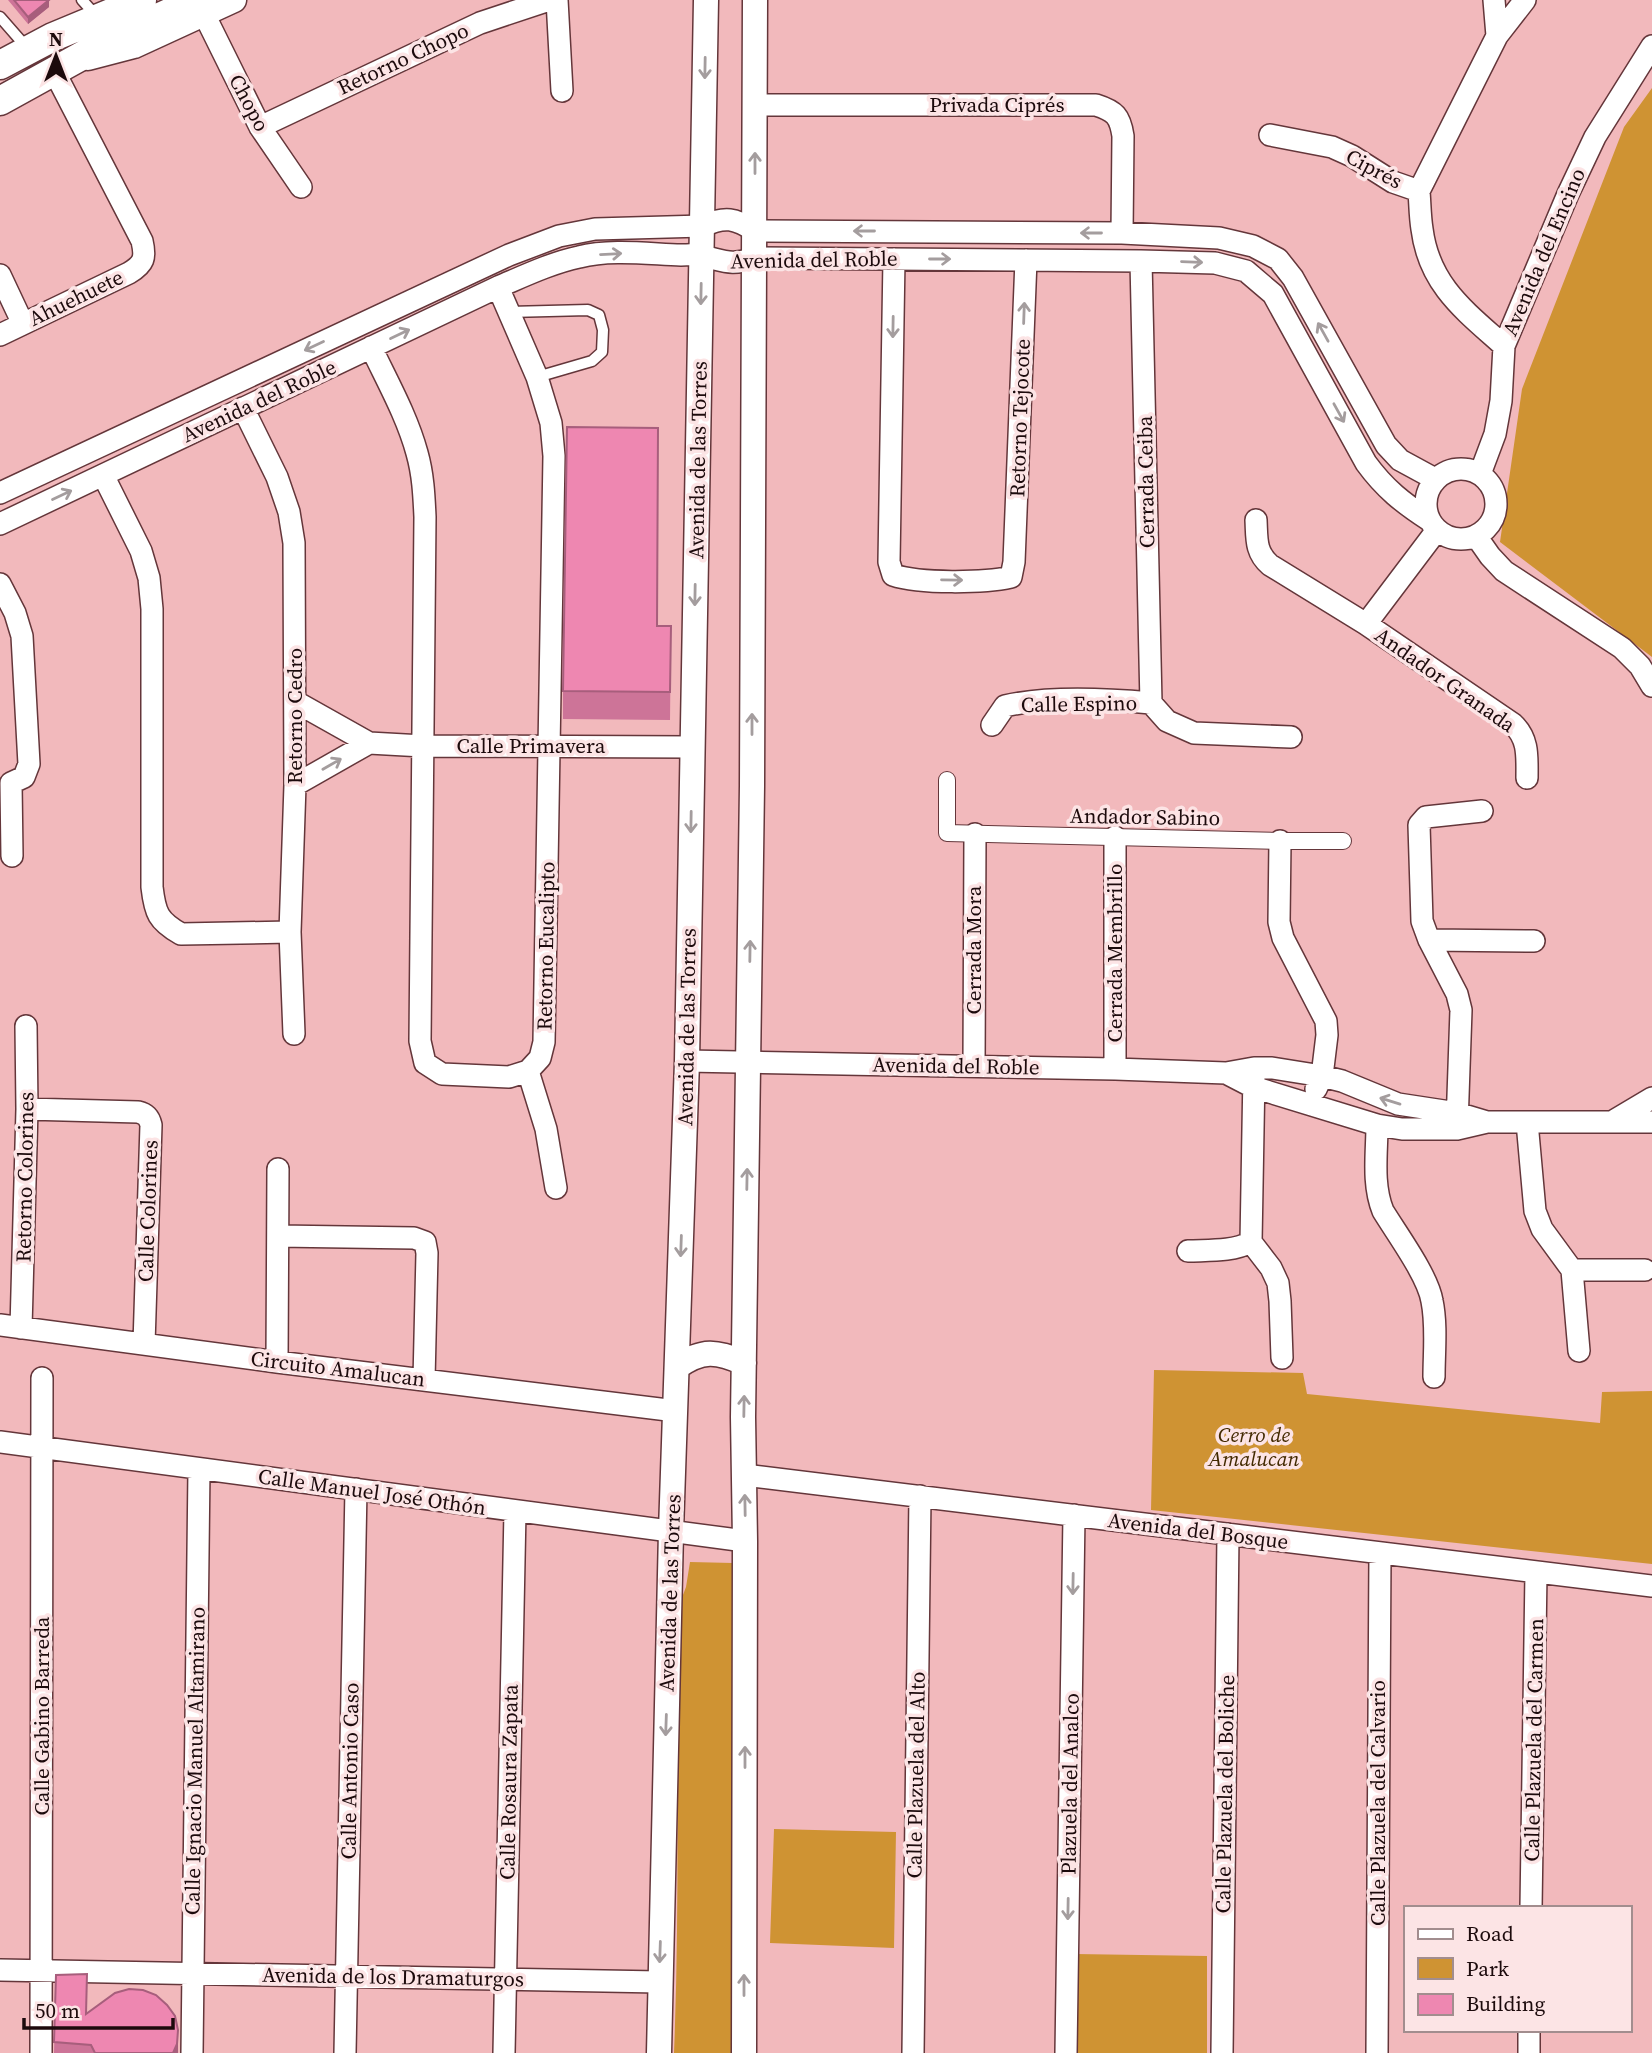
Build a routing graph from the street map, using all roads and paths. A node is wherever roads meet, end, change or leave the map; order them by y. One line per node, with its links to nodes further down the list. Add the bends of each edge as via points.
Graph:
1 (142, 0): 10 (main road)
2 (234, 0): 9 (street)
3 (549, 0): 20 (street, Retorno Chopo, via 480,23)
4 (557, 0): 17 (street)
5 (706, 0): 24 (street, Avenida de las Torres, one-way to 24)
6 (755, 0): 19 (street)
7 (1494, 0): 12 (street)
8 (1525, 0): 12 (street)
9 (200, 7): 10 (main road); 16 (street, via 134,46); 20 (street, Chopo)
10 (101, 13): 13 (main road); 16 (main road)
11 (0, 17): 13 (lane)
12 (1497, 36): 23 (street)
13 (41, 43): 15 (main road)
14 (1652, 46): 37 (street, Avenida del Encino, via 1595,136)
15 (0, 65)
16 (64, 66): 18 (main road); 35 (street, Ahuehuete, via 145,255 142,265 130,273)
17 (562, 91)
18 (0, 101)
19 (755, 106): 25 (street, one-way to 19); 26 (street, Privada Ciprés, via 1096,105 1111,110 1121,122 1123,136)
20 (260, 127): 22 (street, Chopo)
21 (1270, 135): 23 (street, Ciprés, via 1332,147 1393,182)
22 (301, 187)
23 (1419, 191): 37 (street, Ciprés, via 1422,230 1440,283)
24 (703, 226): 25 (street, Avenida del Roble, via 729,219); 27 (street, Avenida de las Torres); 44 (street, Avenida del Roble, one-way to 44, via 595,229 559,236 509,255)
25 (755, 231): 26 (street, Avenida del Roble, one-way to 25); 28 (street)
26 (1122, 233): 43 (street, Avenida del Roble, one-way to 26, via 1400,460 1386,445 1278,258 1219,238)
27 (702, 255): 28 (street, Avenida del Roble, via 729,262); 33 (street, Avenida del Roble, one-way to 27, via 580,256); 59 (street, Avenida de las Torres, one-way to 59)
28 (755, 258): 29 (street, Avenida del Roble); 76 (street, one-way to 28)
29 (894, 258): 30 (street, Avenida del Roble, one-way to 30); 30 (street, Retorno Tejocote, one-way to 30, via 889,562 893,575 908,580 994,581 1011,577)
30 (1026, 260): 31 (street, Avenida del Roble)
31 (1141, 261): 47 (street, Avenida del Roble, one-way to 47, via 1215,263 1245,271 1273,294 1366,463 1381,484); 53 (street, Cerrada Ceiba)
32 (0, 275): 35 (street)
33 (498, 287): 34 (street, Retorno Eucalipto); 38 (street, Avenida del Roble, one-way to 33)
34 (509, 312): 39 (street, Retorno Eucalipto); 39 (lane, via 588,310 599,315 602,352 592,361)
35 (23, 324): 36 (street, Ahuehuete)
36 (0, 335)
37 (1504, 346): 41 (street, Avenida del Encino, via 1495,434)
38 (371, 347): 40 (street, Avenida del Roble); 57 (street, via 409,431 423,484)
39 (537, 377): 58 (street, Retorno Eucalipto, via 551,423 554,456)
40 (243, 408): 42 (street, Avenida del Roble); 52 (street, Retorno Cedro, via 289,512 294,542)
41 (1480, 474): 43 (street, via 1465,469 1449,471); 48 (street, via 1491,485 1496,506 1488,527)
42 (103, 475): 46 (street, Avenida del Roble, one-way to 42); 70 (street, via 141,551 149,578 155,908 166,925 181,934)
43 (1435, 480): 47 (street, via 1426,499)
44 (0, 493)
45 (1256, 520): 50 (street, Andador Granada, via 1258,551 1263,559)
46 (0, 524)
47 (1433, 525): 48 (street, via 1449,537); 50 (street)
48 (1476, 536): 51 (street, via 1504,571 1622,648)
49 (0, 584): 62 (street, via 22,636 29,764 24,777)
50 (1366, 624): 60 (street, Andador Granada, via 1520,731 1527,749)
51 (1652, 686)
52 (296, 702): 56 (street, Calle Primavera); 63 (street, Retorno Cedro)
53 (1151, 703): 54 (street, Calle Espino, via 1028,701 1005,706); 55 (street, Calle Espino, via 1167,721 1194,733)
54 (992, 725)
55 (1291, 737)
56 (369, 743): 57 (street, Calle Primavera); 63 (street, one-way to 56)
57 (423, 746): 58 (street, Calle Primavera); 79 (street, via 420,1041 425,1063 442,1074 509,1077)
58 (550, 747): 59 (street, Calle Primavera); 79 (street, Retorno Eucalipto, via 544,1042 540,1058)
59 (692, 747): 75 (street, Avenida de las Torres, one-way to 75)
60 (1527, 778)
61 (947, 780): 65 (street, Andador Sabino, via 947,833)
62 (5, 783): 69 (street)
63 (295, 785): 70 (street, Retorno Cedro)
64 (1482, 811): 71 (street, via 1426,817 1419,825 1422,921)
65 (975, 834): 66 (street, Andador Sabino); 77 (street, Cerrada Mora)
66 (1115, 838): 67 (street, Andador Sabino); 78 (street, Cerrada Membrillo)
67 (1280, 841): 68 (street, Andador Sabino); 81 (street, via 1279,922 1326,1021)
68 (1343, 841)
69 (12, 856)
70 (290, 932): 74 (street, Retorno Cedro)
71 (1429, 940): 72 (street); 85 (street, via 1461,1010)
72 (1534, 941)
73 (26, 1026): 83 (street, Retorno Colorines)
74 (293, 1034)
75 (687, 1061): 76 (street, Avenida del Roble); 103 (street, Avenida de las Torres, one-way to 103)
76 (749, 1062): 77 (street, Avenida del Roble); 102 (street, one-way to 76)
77 (974, 1066): 78 (street, Avenida del Roble)
78 (1115, 1069): 80 (street, Avenida del Roble)
79 (528, 1071): 91 (street, via 546,1129)
80 (1254, 1077): 81 (street, Avenida del Roble, via 1288,1069); 84 (street, Avenida del Roble); 93 (street)
81 (1332, 1079): 84 (street, via 1316,1091); 85 (street, Avenida del Roble, one-way to 81)
82 (1652, 1098): 86 (street)
83 (27, 1109): 97 (street, Retorno Colorines); 98 (street, Calle Colorines, via 138,1112 149,1119)
84 (1326, 1110): 89 (street, Avenida del Roble)
85 (1457, 1121): 87 (street, Avenida del Roble); 89 (street, Avenida del Roble, via 1425,1130)
86 (1614, 1121): 87 (street, Avenida del Roble); 88 (street, Avenida del Roble)
87 (1527, 1122): 95 (street, via 1535,1211 1542,1229)
88 (1652, 1122)
89 (1377, 1125): 104 (street, via 1378,1198 1428,1286)
90 (278, 1169): 92 (street)
91 (556, 1188)
92 (278, 1236): 101 (street); 106 (street, via 414,1238 425,1242)
93 (1251, 1242): 94 (street, via 1230,1249); 100 (street, via 1278,1283)
94 (1188, 1251)
95 (1572, 1270): 96 (street); 99 (street)
96 (1645, 1270)
97 (11, 1327): 98 (street, Circuito Amalucan)
98 (144, 1344): 101 (street, Circuito Amalucan)
99 (1579, 1351)
100 (1282, 1358)
101 (277, 1362): 106 (street, Circuito Amalucan)
102 (744, 1363): 103 (street, via 725,1354 708,1353); 111 (street, one-way to 102)
103 (677, 1367): 107 (street, Avenida de las Torres)
104 (1434, 1377)
105 (42, 1378): 109 (street, Calle Gabino Barreda)
106 (424, 1380): 107 (street, Circuito Amalucan)
107 (676, 1411): 116 (street, Avenida de las Torres)
108 (0, 1442): 109 (street, Calle Manuel José Othón)
109 (42, 1447): 110 (street, Calle Manuel José Othón); 124 (street, Calle Gabino Barreda)
110 (199, 1469): 112 (street, Calle Manuel José Othón); 125 (street, Calle Ignacio Manuel Altamirano)
111 (744, 1475): 113 (street, Avenida del Bosque); 118 (street, one-way to 111)
112 (356, 1489): 114 (street, Calle Manuel José Othón); 126 (street, Calle Antonio Caso)
113 (920, 1496): 115 (street, Avenida del Bosque); 136 (street, Calle Plazuela del Alto)
114 (515, 1511): 116 (street, Calle Manuel José Othón); 127 (street, Calle Rosaura Zapata)
115 (1074, 1515): 117 (street, Avenida del Bosque); 137 (street, Plazuela del Analco, one-way to 137)
116 (671, 1531): 118 (street, Calle Manuel José Othón); 128 (street, Avenida de las Torres, one-way to 128)
117 (1228, 1534): 119 (street, Avenida del Bosque); 138 (street, Calle Plazuela del Boliche)
118 (745, 1541): 135 (street, one-way to 118)
119 (1380, 1553): 120 (street, Avenida del Bosque); 139 (street, Calle Plazuela del Calvario)
120 (1536, 1572): 121 (street, Avenida del Bosque); 122 (street, Calle Plazuela del Carmen)
121 (1652, 1586)
122 (1531, 1906)
123 (0, 1970): 124 (street, Avenida de los Dramaturgos)
124 (42, 1971): 125 (street, Avenida de los Dramaturgos); 130 (street, Calle Gabino Barreda)
125 (193, 1973): 126 (street, Avenida de los Dramaturgos); 131 (street, Calle Ignacio Manuel Altamirano)
126 (346, 1976): 127 (street, Avenida de los Dramaturgos); 132 (street, Calle Antonio Caso)
127 (505, 1979): 128 (street, Avenida de los Dramaturgos); 133 (street, Calle Rosaura Zapata)
128 (660, 1982): 134 (street, Avenida de las Torres)
129 (1529, 2032): 140 (street)
130 (41, 2053)
131 (192, 2053)
132 (345, 2053)
133 (504, 2053)
134 (659, 2053)
135 (744, 2053)
136 (913, 2053)
137 (1066, 2053)
138 (1222, 2053)
139 (1377, 2053)
140 (1529, 2053)

